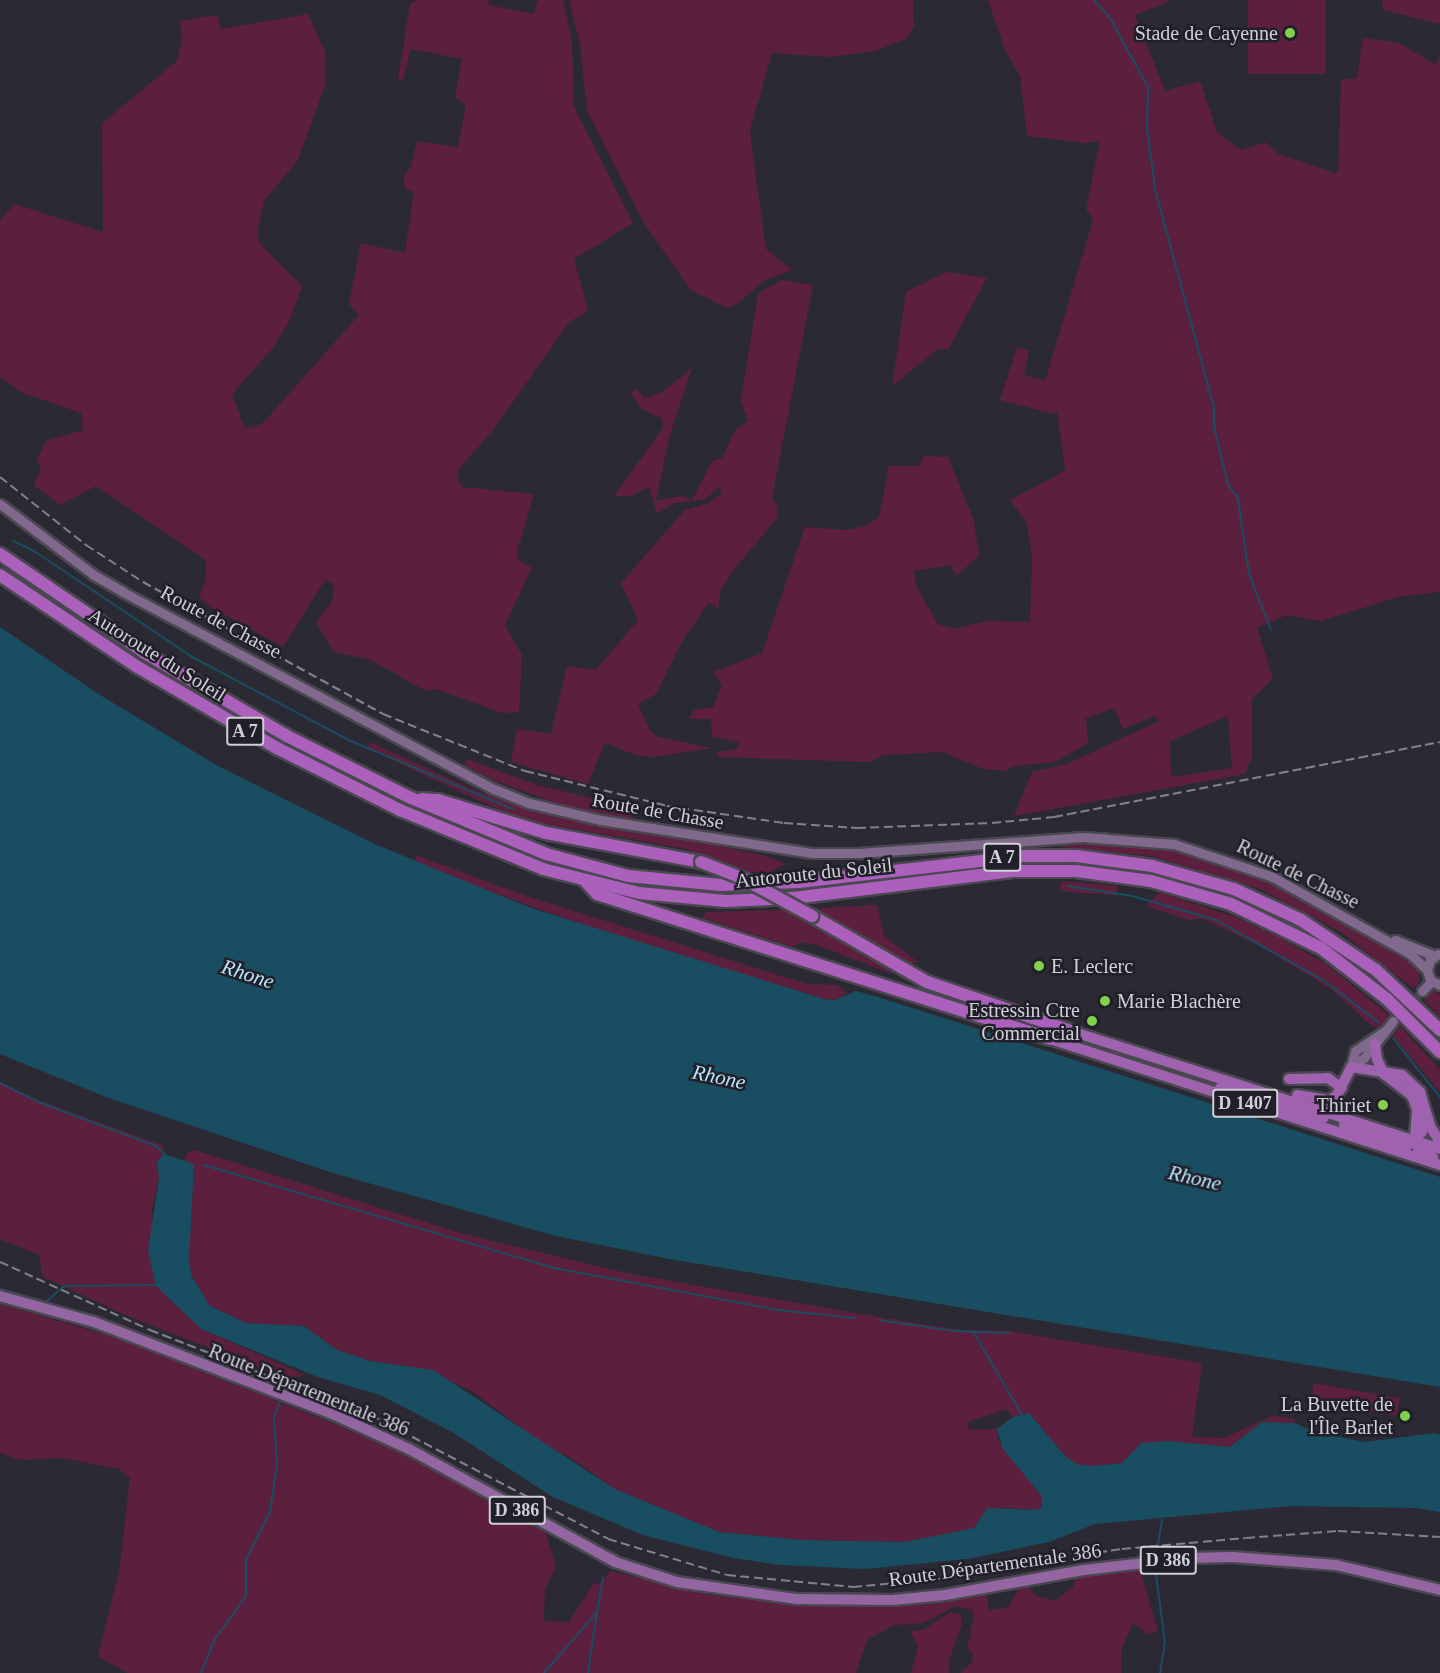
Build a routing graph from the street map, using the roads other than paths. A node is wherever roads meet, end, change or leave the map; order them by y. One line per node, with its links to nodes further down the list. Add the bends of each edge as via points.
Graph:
1 (0, 504): 6 (main road, Route de Chasse, via 104,580 494,789 529,803 601,820 812,853 1083,837 1151,841 1240,863)
2 (0, 554): 4 (highway, Autoroute du Soleil / A 7, via 105,627 232,706)
3 (0, 575): 5 (highway, Autoroute du Soleil / A 7, via 128,661 277,748 466,840)
4 (411, 798): 12 (highway, Autoroute du Soleil / A 7, via 546,854 606,871 681,883 777,884 1025,856 1105,859 1170,870 1234,889 1329,936 1377,970); 14 (highway, bridge, via 438,800 546,833 701,862 742,878 927,982)
5 (585, 882): 15 (highway, via 597,894); 17 (highway, Autoroute du Soleil / A 7, via 674,897 737,901 793,898 1012,871 1076,871 1151,881 1231,904 1321,948 1387,999)
6 (1371, 930): 7 (main road, Route de Chasse); 8 (main road, Route de Chasse, via 1409,953)
7 (1437, 955): 8 (main road)
8 (1427, 970): 9 (main road)
9 (1436, 983): 10 (main road)
10 (1422, 991)
11 (1394, 1022): 13 (main road)
12 (1440, 1030)
13 (1383, 1032): 16 (main road); 18 (main road, via 1355,1051)
14 (1077, 1033): 23 (highway, D 1407)
15 (1050, 1039): 20 (highway, D 1407)
16 (1375, 1043): 18 (main road); 19 (highway)
17 (1440, 1052)
18 (1351, 1067): 19 (highway); 22 (highway)
19 (1384, 1074): 24 (highway, via 1402,1075 1411,1081 1420,1092); 25 (highway, via 1404,1086 1415,1101)
20 (1170, 1078): 25 (highway, via 1256,1097 1396,1143 1408,1145); 29 (highway, D 1407)
21 (1289, 1079): 22 (highway, via 1328,1078)
22 (1342, 1088): 23 (highway, via 1337,1095 1322,1101 1279,1090)
23 (1264, 1091): 25 (highway, D 1407)
24 (1426, 1114): 25 (highway, via 1422,1132); 26 (highway)
25 (1415, 1140): 27 (highway, D 1407); 28 (highway, via 1424,1154)
26 (1440, 1142)
27 (1440, 1149)
28 (1440, 1159)
29 (1440, 1165)
30 (0, 1296): 31 (main road, Route Départementale 386 / D 386, via 94,1322 334,1415 409,1449 615,1562 677,1582 796,1599 893,1599 945,1595 1084,1570 1187,1558 1233,1557 1336,1565)
31 (1440, 1590)

